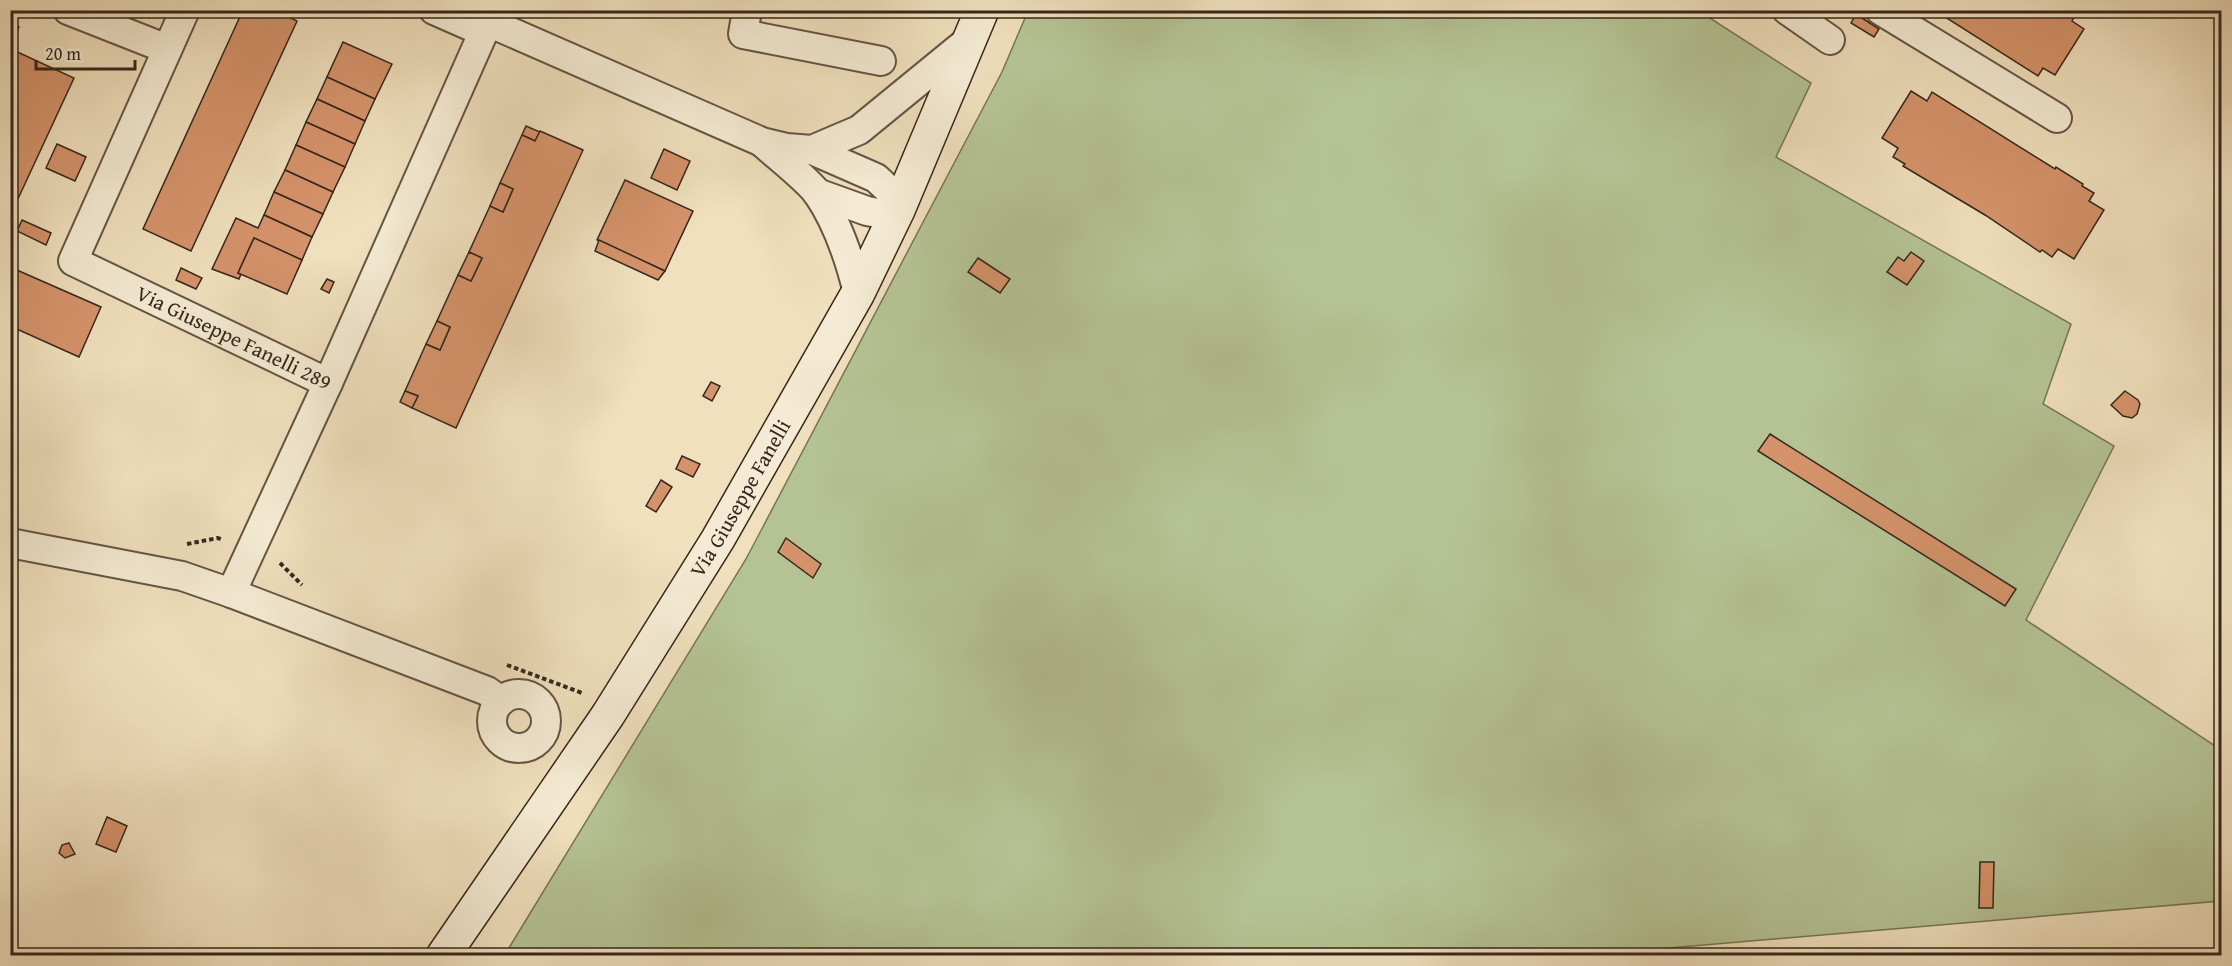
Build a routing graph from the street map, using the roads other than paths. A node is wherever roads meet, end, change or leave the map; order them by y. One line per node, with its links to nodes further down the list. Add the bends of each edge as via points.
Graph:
1 (68, 10): 10 (street)
2 (185, 10): 10 (street, Via Giuseppe Fanelli 289)
3 (434, 10): 7 (street)
4 (747, 10): 11 (street, via 742,34)
5 (1787, 10): 9 (street)
6 (1880, 10): 12 (street)
7 (486, 22): 13 (street); 18 (street, Via Giuseppe Fanelli 289)
8 (975, 25): 14 (street, via 859,130); 16 (main road, Via Giuseppe Fanelli)
9 (1830, 40)
10 (167, 49): 18 (street, Via Giuseppe Fanelli 289, via 73,261)
11 (881, 61)
12 (2057, 118)
13 (762, 142): 14 (street); 15 (street)
14 (812, 150): 16 (street, via 876,178 891,192)
15 (817, 193): 16 (street, via 867,212 883,214); 17 (street, via 842,241)
16 (898, 210): 17 (main road, Via Giuseppe Fanelli)
17 (858, 293): 22 (main road, Via Giuseppe Fanelli, via 718,539 614,705)
18 (328, 383): 20 (street)
19 (10, 543): 20 (street, via 182,576)
20 (231, 593): 21 (street, via 487,691)
21 (501, 701)
22 (443, 956)

